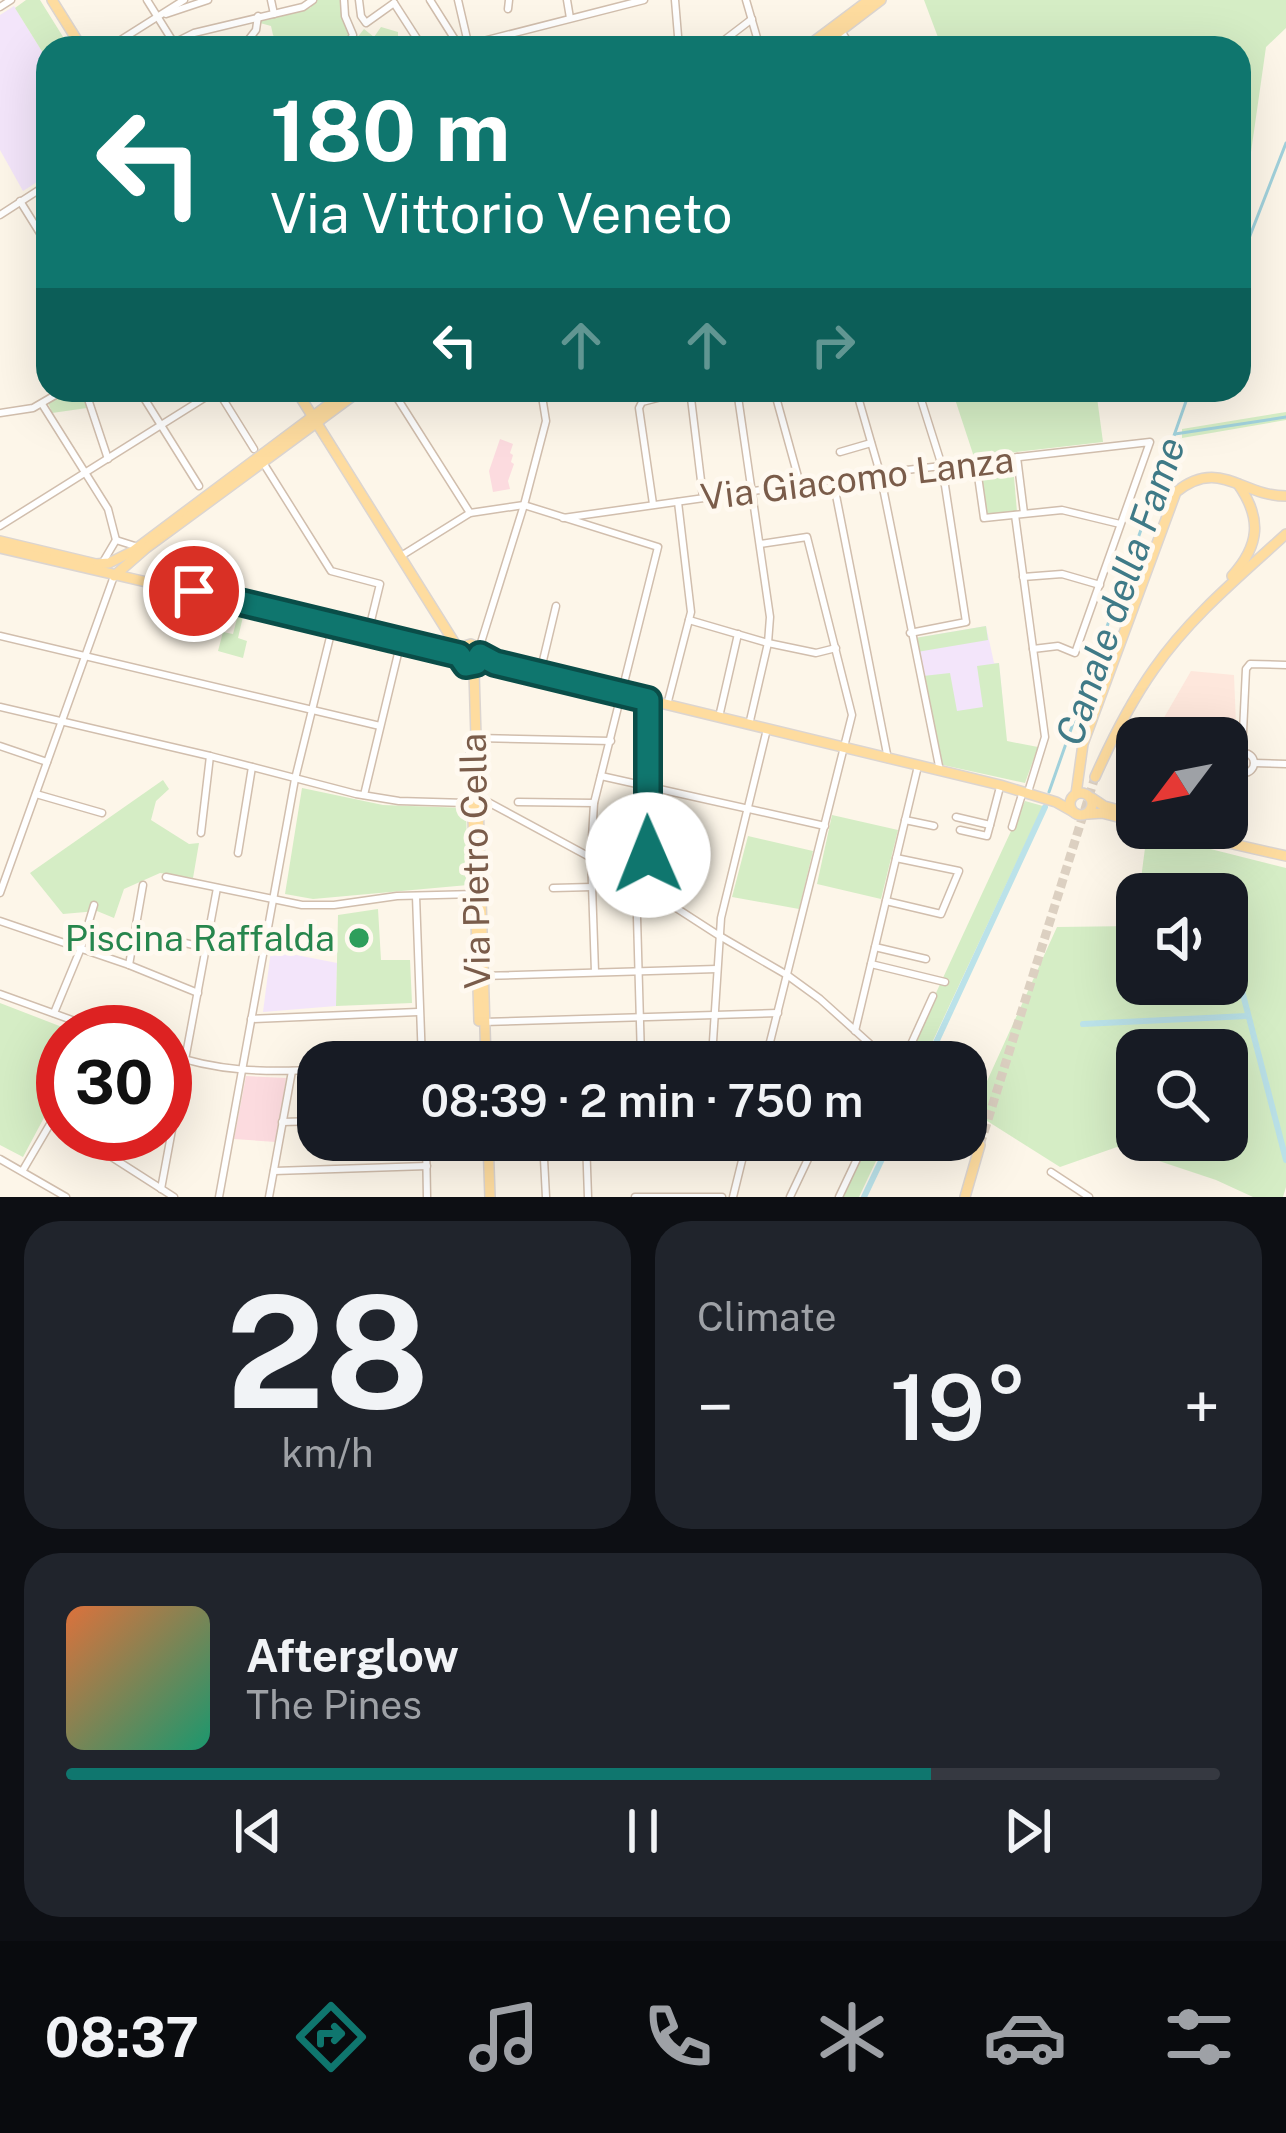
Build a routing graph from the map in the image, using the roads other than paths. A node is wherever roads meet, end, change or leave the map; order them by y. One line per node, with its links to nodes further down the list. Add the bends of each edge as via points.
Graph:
1 (11, 0): 20 (street)
2 (52, 0): 29 (main road)
3 (147, 0): 23 (street)
4 (184, 0): 23 (street)
5 (208, 0): 23 (street)
6 (272, 0): 22 (street)
7 (313, 0): 22 (street)
8 (344, 0): 34 (street)
9 (359, 0): 18 (street, via 366,22)
10 (430, 0): 27 (street)
11 (461, 0): 21 (street)
12 (567, 0): 25 (street)
13 (644, 0): 19 (street)
14 (675, 0): 39 (street)
15 (746, 0): 26 (street)
16 (869, 0): 28 (main road)
17 (881, 0): 28 (main road)
18 (393, 1): 35 (street)
19 (618, 3): 25 (street)
20 (0, 7)
21 (460, 12): 27 (street); 37 (street)
22 (274, 14): 24 (street)
23 (157, 16): 30 (street); 31 (street)
24 (258, 16): 32 (street); 33 (street)
25 (569, 18): 38 (street)
26 (752, 19): 40 (street); 41 (street)
27 (444, 22): 36 (street)
28 (839, 27): 42 (main road); 43 (main road); 44 (street)
29 (74, 36)
30 (126, 36)
31 (169, 36)
32 (190, 36)
33 (251, 36)
34 (352, 36)
35 (415, 36)
36 (455, 36)
37 (462, 36)
38 (501, 36)
39 (678, 36)
40 (730, 36)
41 (757, 36)
42 (824, 36)
43 (830, 36)
44 (845, 36)
45 (36, 191): 46 (street)
46 (20, 201): 47 (street); 48 (street)
47 (0, 214)
48 (36, 227)
49 (45, 402): 65 (street)
50 (89, 402): 73 (street)
51 (147, 402): 68 (street)
52 (198, 402): 68 (street)
53 (225, 402): 71 (street)
54 (303, 402): 67 (main road)
55 (334, 402): 67 (main road)
56 (342, 402): 67 (main road)
57 (400, 402): 88 (street)
58 (543, 402): 87 (street, via 546,421)
59 (642, 402): 86 (street)
60 (691, 402): 84 (street)
61 (739, 402): 82 (street)
62 (777, 402): 79 (street)
63 (860, 402): 69 (street)
64 (921, 402): 75 (street)
65 (42, 404): 66 (street); 76 (street)
66 (0, 412)
67 (314, 420): 71 (main road); 98 (main road)
68 (161, 425): 73 (street); 81 (street)
69 (872, 443): 70 (street); 77 (street)
70 (840, 452)
71 (259, 456): 97 (main road); 109 (street, via 332,571 380,584)
72 (1017, 457): 74 (street, Via Giacomo Lanza); 89 (street); 91 (street, Via Giacomo Lanza, via 1150,442)
73 (107, 459): 76 (street)
74 (976, 462): 75 (street, Via Giacomo Lanza); 89 (street, via 984,518)
75 (942, 466): 77 (street, Via Giacomo Lanza); 110 (street, via 966,622)
76 (86, 473): 92 (street); 94 (street)
77 (880, 473): 78 (street, Via Giacomo Lanza); 110 (street)
78 (833, 479): 79 (street, Via Giacomo Lanza); 139 (street)
79 (800, 484): 82 (street, Via Giacomo Lanza)
80 (1238, 484): 83 (main road); 106 (main road, via 1254,510 1249,554); 141 (main road, via 1195,478 1171,500)
81 (199, 486)
82 (752, 490): 84 (street, Via Giacomo Lanza); 95 (street)
83 (1286, 496)
84 (703, 497): 85 (street, Via Giacomo Lanza)
85 (677, 501): 86 (street, Via Giacomo Lanza); 105 (street)
86 (653, 504): 90 (street, Via Giacomo Lanza)
87 (524, 505): 88 (street); 90 (street); 118 (street)
88 (470, 513): 98 (street)
89 (1019, 514): 91 (street, via 1062,510); 101 (street)
90 (563, 518): 122 (street, via 658,547)
91 (1121, 524): 103 (street)
92 (0, 526)
93 (1286, 537): 106 (main road)
94 (116, 540): 97 (street); 99 (street)
95 (760, 544): 114 (street); 116 (street, via 807,537)
96 (0, 545): 99 (main road); 99 (main road)
97 (138, 551): 99 (main road); 100 (main road)
98 (400, 556): 107 (main road)
99 (115, 567): 100 (main road); 102 (main road); 119 (street)
100 (139, 575): 102 (main road)
101 (1023, 577): 103 (street, via 1062,574); 117 (street)
102 (159, 583): 108 (main road)
103 (1100, 586): 117 (street, via 1075,653)
104 (556, 606): 121 (street)
105 (689, 620): 111 (street); 124 (street)
106 (1193, 621): 149 (main road, via 1132,703)
107 (442, 622): 115 (main road); 118 (main road)
108 (333, 625): 109 (main road); 126 (street)
109 (368, 633): 113 (main road)
110 (910, 633): 146 (street)
111 (738, 634): 114 (street); 127 (street)
112 (0, 636): 119 (street)
113 (401, 640): 115 (main road); 131 (street)
114 (768, 643): 116 (street, via 816,653); 130 (street)
115 (431, 648): 118 (main road)
116 (836, 648): 136 (street, via 852,715)
117 (1033, 649): 153 (street, via 1045,737)
118 (469, 654): 121 (main road); 133 (main road, Via Pietro Cella); 159 (main road, Via Pietro Cella)
119 (83, 656): 126 (street); 129 (street)
120 (1286, 665): 128 (street, via 1250,664)
121 (540, 674): 122 (main road)
122 (620, 693): 123 (main road); 134 (street)
123 (648, 700): 124 (main road); 152 (street)
124 (668, 705): 127 (main road)
125 (0, 707): 129 (street)
126 (312, 708): 131 (street); 150 (street)
127 (719, 717): 130 (main road)
128 (1244, 717)
129 (61, 721): 138 (street); 140 (street)
130 (749, 724): 132 (main road)
131 (380, 726): 155 (street)
132 (766, 729): 136 (main road); 162 (street)
133 (477, 738): 134 (street); 159 (main road, Via Pietro Cella)
134 (610, 741): 148 (street)
135 (0, 746): 140 (street)
136 (844, 748): 139 (main road); 171 (street)
137 (1248, 755): 142 (street)
138 (210, 756): 145 (street); 175 (street)
139 (889, 759): 144 (main road)
140 (47, 761): 154 (street)
141 (1081, 761): 156 (main road); 157 (main road)
142 (1254, 763): 143 (street); 147 (street)
143 (1286, 764)
144 (918, 766): 146 (main road); 169 (street)
145 (252, 767): 150 (street); 179 (street)
146 (940, 771): 151 (main road)
147 (1248, 772)
148 (601, 776): 152 (street); 161 (street)
149 (1095, 777)
150 (295, 778): 155 (street); 193 (street)
151 (1000, 785): 153 (main road); 170 (street)
152 (646, 787): 162 (street); 189 (street)
153 (1030, 793): 158 (main road); 173 (street)
154 (36, 794): 165 (street); 190 (street)
155 (364, 795): 159 (street)
156 (1075, 795): 157 (main road); 158 (main road); 164 (main road)
157 (1089, 796): 163 (main road); 166 (main road)
158 (1056, 800): 164 (main road)
159 (475, 801): 180 (street); 191 (main road, Via Pietro Cella)
160 (518, 802): 161 (street)
161 (594, 802): 180 (street)
162 (746, 809): 171 (street); 197 (street)
163 (1116, 810)
164 (1072, 812): 166 (main road)
165 (102, 813)
166 (1088, 814): 167 (main road)
167 (1116, 815)
168 (956, 817): 170 (street)
169 (905, 820): 172 (street); 182 (street)
170 (990, 825): 174 (street, via 987,836)
171 (825, 826): 208 (street)
172 (934, 826)
173 (1012, 827)
174 (960, 830)
175 (201, 833)
176 (1248, 845): 178 (main road)
177 (1248, 847): 178 (main road)
178 (1257, 849): 181 (main road)
179 (238, 853)
180 (591, 856): 184 (street); 186 (street)
181 (1286, 856)
182 (896, 858): 194 (street); 194 (street, via 959,871 941,914)
183 (166, 877): 187 (street)
184 (636, 882): 189 (street); 206 (street)
185 (143, 885): 204 (street)
186 (592, 887): 188 (street); 207 (street)
187 (217, 888): 193 (street); 201 (street)
188 (553, 888)
189 (649, 890): 197 (street)
190 (0, 893)
191 (478, 894): 192 (street); 209 (main road, Via Pietro Cella)
192 (416, 896): 193 (street, via 334,905); 216 (street)
193 (272, 900): 220 (street)
194 (886, 901): 199 (street)
195 (94, 905): 200 (street)
196 (0, 921): 200 (street)
197 (718, 935): 205 (street); 208 (street)
198 (160, 938): 201 (street)
199 (875, 947): 202 (street); 203 (street)
200 (81, 948): 204 (street); 214 (street)
201 (206, 948): 211 (street)
202 (926, 959)
203 (871, 964): 210 (street); 223 (street)
204 (129, 965): 211 (street)
205 (717, 968): 206 (street); 217 (street)
206 (639, 971): 207 (street); 219 (street)
207 (595, 972): 209 (street)
208 (788, 975): 218 (street); 223 (street)
209 (480, 976): 222 (main road, Via Pietro Cella)
210 (945, 982)
211 (198, 992): 221 (street)
212 (0, 994): 215 (street)
213 (933, 996): 230 (street)
214 (57, 1005)
215 (36, 1007)
216 (418, 1012): 220 (street); 224 (street)
217 (714, 1013): 218 (street); 219 (street); 227 (street)
218 (778, 1013): 228 (street)
219 (640, 1016): 222 (street); 226 (street)
220 (251, 1019): 232 (street)
221 (192, 1021)
222 (482, 1022): 225 (main road, Via Pietro Cella)
223 (855, 1031): 229 (street)
224 (420, 1041)
225 (482, 1041)
226 (641, 1041)
227 (713, 1041)
228 (771, 1041)
229 (866, 1041)
230 (913, 1041)
231 (192, 1062): 232 (street)
232 (242, 1071): 233 (street); 256 (street)
233 (292, 1071): 234 (street); 235 (street)
234 (297, 1071)
235 (282, 1122): 236 (street); 251 (street)
236 (297, 1122)
237 (36, 1148): 250 (street)
238 (0, 1159): 250 (street)
239 (121, 1161): 253 (street)
240 (164, 1161): 253 (street)
241 (427, 1161): 249 (street)
242 (486, 1161): 259 (main road)
243 (544, 1161): 260 (street)
244 (586, 1161): 261 (street)
245 (742, 1161): 264 (street)
246 (807, 1161): 265 (street)
247 (856, 1161): 266 (street)
248 (975, 1161): 267 (main road)
249 (427, 1166): 251 (street); 258 (street)
250 (23, 1170): 254 (street)
251 (274, 1171): 257 (street)
252 (1052, 1172): 268 (street)
253 (161, 1189): 255 (street)
254 (66, 1197)
255 (174, 1197)
256 (219, 1197)
257 (269, 1197)
258 (427, 1197)
259 (487, 1197)
260 (546, 1197)
261 (587, 1197)
262 (634, 1197): 263 (street)
263 (722, 1197)
264 (733, 1197)
265 (790, 1197)
266 (839, 1197)
267 (965, 1197)
268 (1089, 1197)

